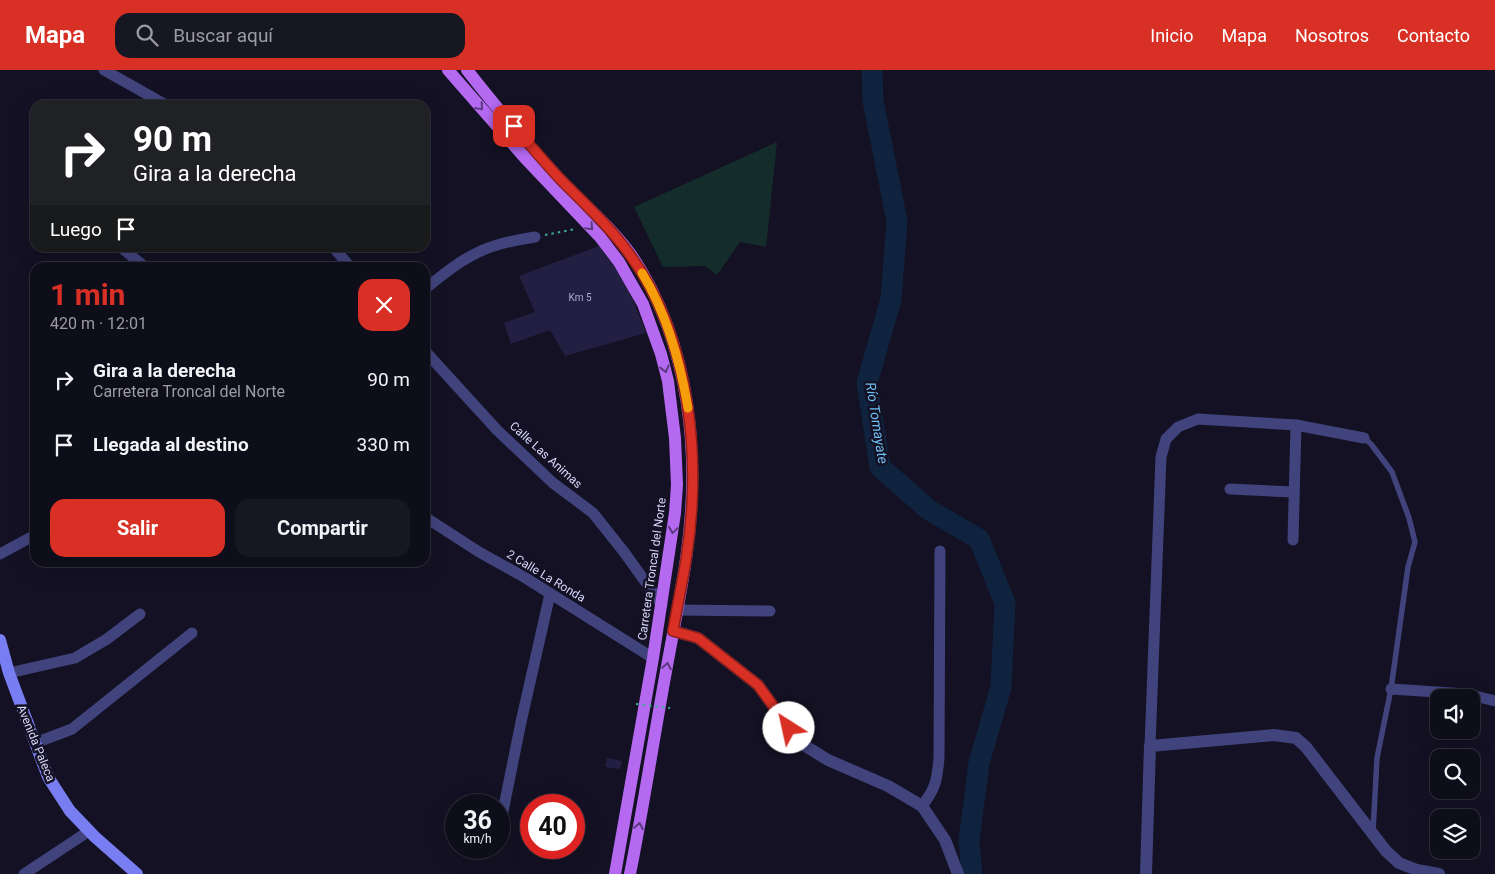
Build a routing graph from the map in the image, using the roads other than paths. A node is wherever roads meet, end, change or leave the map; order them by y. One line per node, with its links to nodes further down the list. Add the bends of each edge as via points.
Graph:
1 (104, 70): 4 (street)
2 (448, 70): 22 (main road, Carretera Troncal del Norte, one-way to 22, via 589,226 619,262 635,288 661,354 675,438 675,514)
3 (467, 70): 23 (main road, via 548,166 614,233 646,280 662,312 675,348 684,389 692,455 686,559)
4 (157, 100)
5 (535, 237): 10 (street, via 476,253 454,265)
6 (127, 252): 8 (street)
7 (337, 252): 9 (street)
8 (139, 262)
9 (346, 262)
10 (430, 285)
11 (430, 356): 22 (street, Calle Las Animas, via 497,430 553,483 593,513)
12 (1296, 424): 13 (street); 15 (street); 34 (street, via 1198,419 1178,427 1166,440 1161,457)
13 (1364, 438): 31 (lane, via 1392,472 1415,542 1408,567)
14 (1230, 489): 15 (street)
15 (1293, 492): 18 (street)
16 (430, 520): 21 (street, 2 Calle La Ronda)
17 (30, 538): 20 (street)
18 (1293, 540)
19 (940, 551): 36 (street, via 939,758 937,778)
20 (0, 554)
21 (550, 594): 29 (street, 2 Calle La Ronda); 35 (street)
22 (662, 605): 29 (main road, Carretera Troncal del Norte)
23 (677, 610): 24 (street); 26 (main road)
24 (770, 611)
25 (140, 614): 30 (street, via 108,639 75,658)
26 (673, 631): 36 (street, via 698,638 758,685 799,742 828,760 888,786); 42 (main road, one-way to 26)
27 (192, 633): 33 (street, via 72,729)
28 (0, 640): 30 (main road, Avenida Paleca)
29 (653, 658): 41 (main road, Carretera Troncal del Norte)
30 (9, 673): 33 (main road, Avenida Paleca)
31 (1391, 689): 32 (street, via 1467,694); 38 (lane, via 1377,758)
32 (1495, 701)
33 (35, 743): 37 (main road, Avenida Paleca, via 48,777 70,811)
34 (1150, 746): 38 (street, via 1274,735 1296,738); 44 (street)
35 (506, 794)
36 (922, 806): 43 (street, via 945,840)
37 (89, 831): 39 (street); 40 (main road, Avenida Paleca)
38 (1372, 834): 45 (street, via 1400,863)
39 (24, 874)
40 (137, 874)
41 (615, 874)
42 (630, 874)
43 (958, 874)
44 (1146, 874)
45 (1439, 874)

